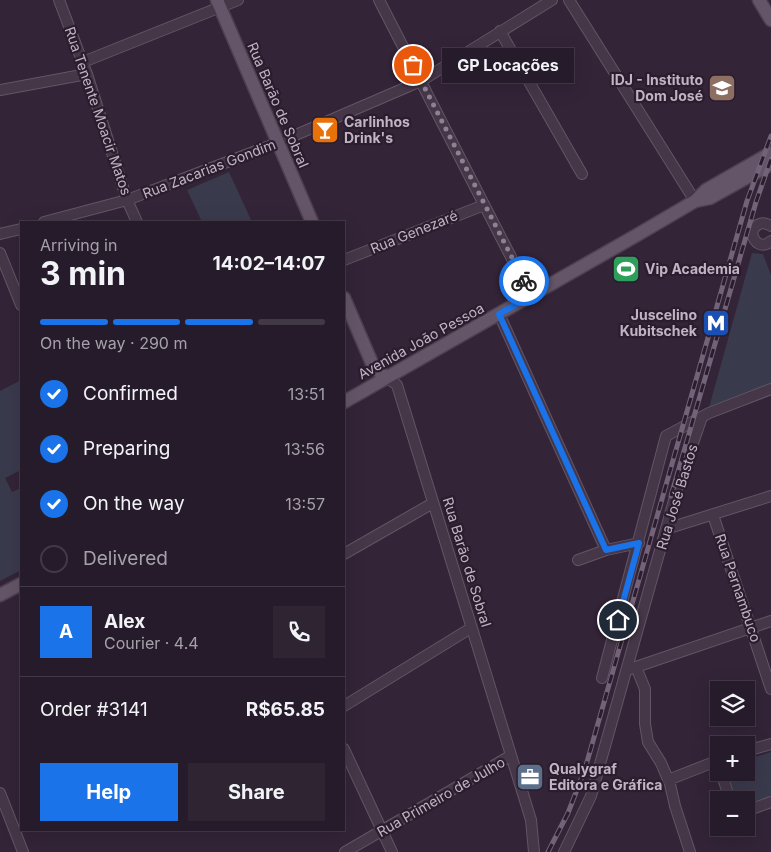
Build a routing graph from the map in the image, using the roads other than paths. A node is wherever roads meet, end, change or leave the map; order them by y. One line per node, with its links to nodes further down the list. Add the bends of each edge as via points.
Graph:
1 (59, 0): 10 (street, Rua Tenente Moacir Matos)
2 (238, 0): 7 (street)
3 (379, 0): 12 (street)
4 (552, 0): 9 (street, Rua Zacarias Gondim)
5 (569, 0): 19 (street)
6 (759, 0): 8 (main road)
7 (218, 4): 10 (street); 14 (main road, Rua Barão de Sobral)
8 (771, 20)
9 (500, 31): 12 (street, Rua Zacarias Gondim); 17 (street)
10 (83, 62): 11 (street, Rua Tenente Moacir Matos)
11 (87, 74): 13 (street); 18 (street, Rua Tenente Moacir Matos)
12 (421, 81): 14 (street, Rua Zacarias Gondim); 20 (street)
13 (0, 90)
14 (277, 143): 18 (street, Rua Zacarias Gondim); 23 (main road, Rua Barão de Sobral)
15 (771, 153): 19 (main road, Avenida João Pessoa, via 706,190)
16 (771, 164): 19 (main road, Avenida João Pessoa, via 710,198)
17 (582, 174)
18 (128, 200): 21 (street, Rua Zacarias Gondim); 22 (street, Rua Tenente Moacir Matos)
19 (695, 201): 30 (main road, Avenida João Pessoa)
20 (484, 205): 29 (street, Rua Genezaré); 30 (street)
21 (48, 221)
22 (137, 221)
23 (312, 221)
24 (771, 226): 27 (street, via 757,224 752,233 755,242)
25 (20, 229): 26 (street)
26 (0, 234)
27 (770, 245)
28 (0, 253): 32 (street)
29 (345, 260)
30 (531, 296): 33 (main road, Avenida João Pessoa)
31 (345, 300): 34 (main road, Rua Barão de Sobral, via 374,368)
32 (20, 303)
33 (499, 314): 34 (main road, Avenida João Pessoa); 43 (street)
34 (386, 377): 36 (main road, Avenida João Pessoa); 39 (street, Rua Barão de Sobral, via 397,385)
35 (771, 389): 37 (street)
36 (345, 401)
37 (702, 417): 41 (street, Rua José Bastos); 42 (street, Rua José Bastos, via 666,436)
38 (771, 496): 40 (street)
39 (433, 503): 44 (street); 49 (street, Rua Barão de Sobral)
40 (713, 515): 41 (street); 50 (street, Rua Pernambuco)
41 (666, 530): 51 (street, Rua José Bastos)
42 (639, 543): 43 (street); 52 (street, Rua José Bastos)
43 (606, 550): 45 (street)
44 (345, 553)
45 (578, 560)
46 (20, 585): 47 (main road)
47 (0, 595)
48 (771, 621): 50 (street)
49 (471, 628): 54 (street); 58 (street, Rua Barão de Sobral)
50 (751, 628): 51 (street); 53 (street, Rua Pernambuco)
51 (632, 669): 60 (street, via 645,689 648,742); 69 (street, Rua José Bastos, via 591,796)
52 (602, 678)
53 (771, 689)
54 (345, 705)
55 (771, 744): 56 (street)
56 (755, 749)
57 (345, 751): 64 (street)
58 (510, 756): 64 (street, Rua Primeiro de Julho); 65 (street, Rua Barão de Sobral, via 531,820)
59 (710, 765): 60 (street)
60 (668, 780): 70 (street)
61 (0, 793): 66 (street)
62 (771, 802): 63 (street)
63 (755, 808)
64 (382, 831): 67 (street, Rua Primeiro de Julho); 68 (street)
65 (533, 851)
66 (23, 852)
67 (345, 852)
68 (392, 852)
69 (564, 852)
70 (690, 852)

